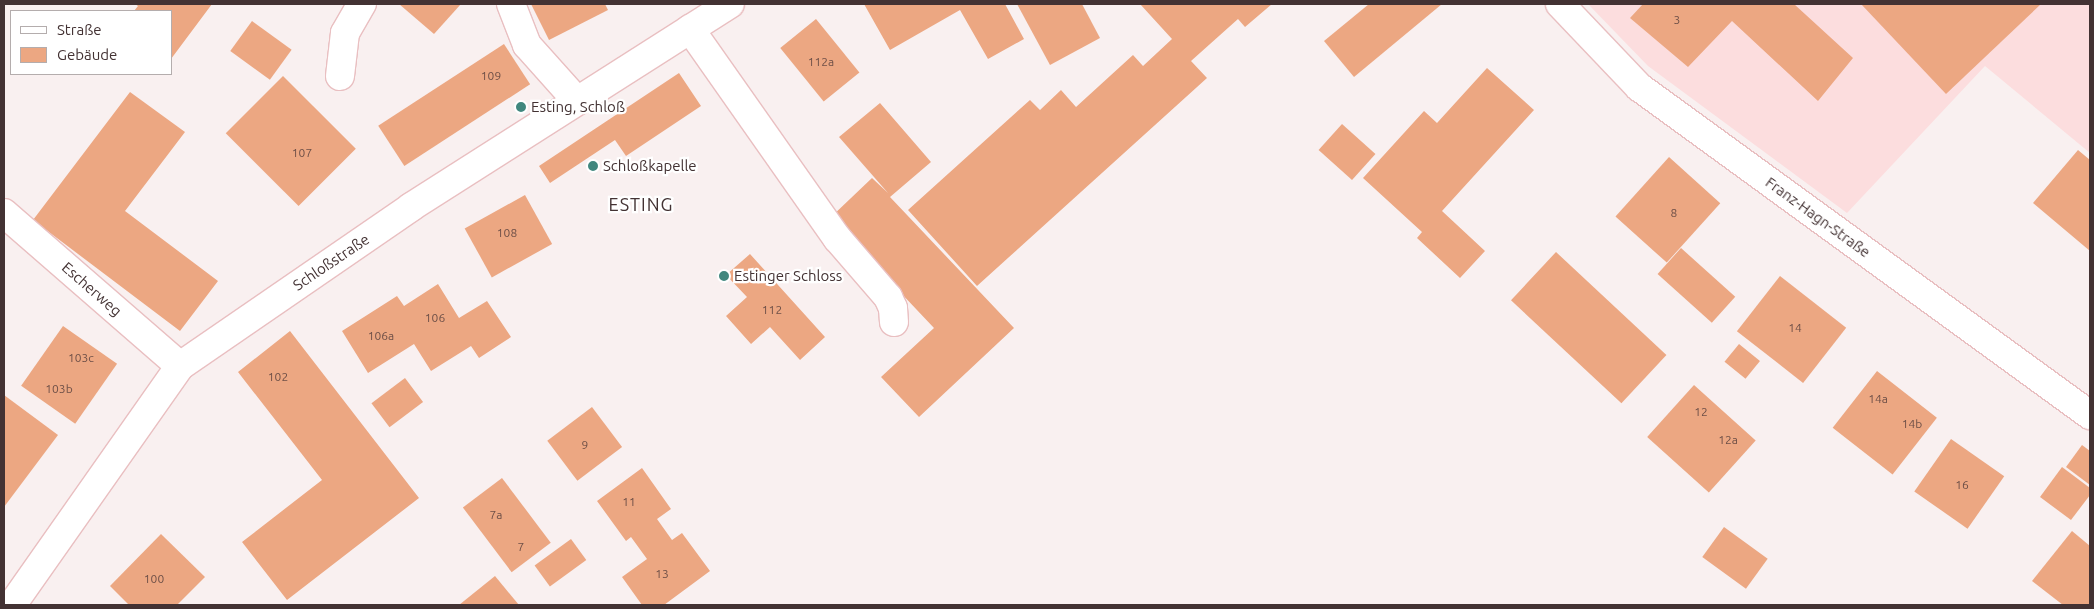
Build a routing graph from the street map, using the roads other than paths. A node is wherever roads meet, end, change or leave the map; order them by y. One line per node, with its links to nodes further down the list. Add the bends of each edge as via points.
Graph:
1 (362, 4): 6 (street, via 346,33)
2 (511, 4): 7 (street, via 527,45)
3 (730, 4): 5 (street, Schloßstraße)
4 (1560, 4): 11 (street, Franz-Hagn-Straße, via 1639,87)
5 (690, 29): 7 (street, Schloßstraße); 9 (street, via 821,216 888,297)
6 (340, 76)
7 (577, 101): 10 (street, Schloßstraße, via 411,208)
8 (4, 213): 10 (street, Escherweg)
9 (894, 322)
10 (180, 366): 12 (street, Schloßstraße)
11 (2090, 415)
12 (12, 605)

